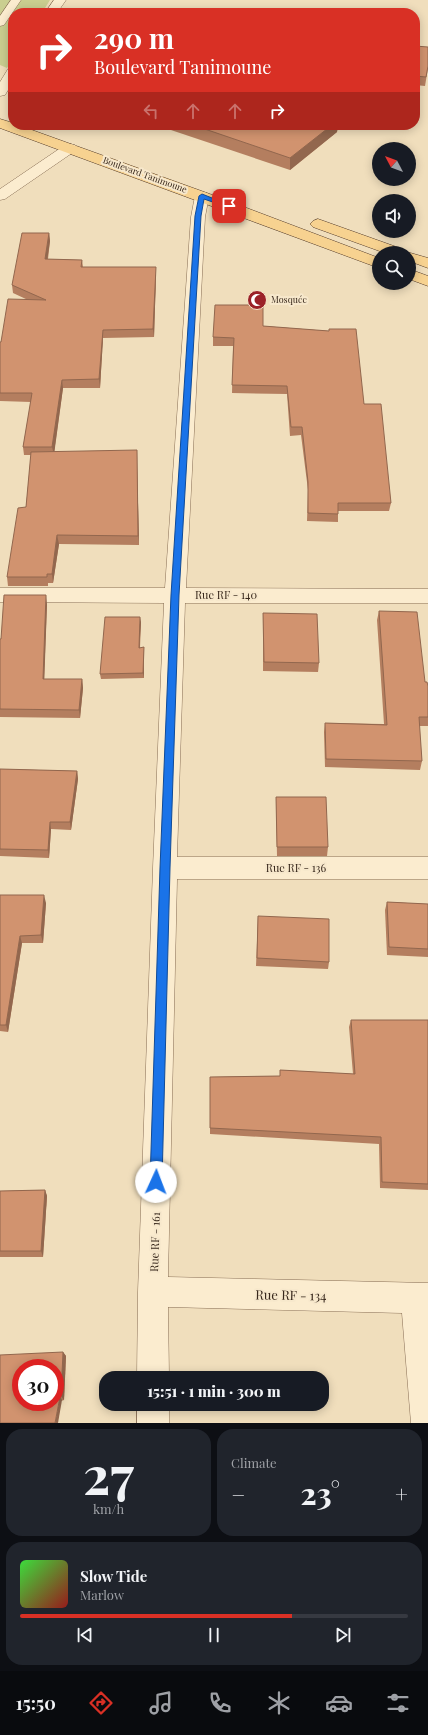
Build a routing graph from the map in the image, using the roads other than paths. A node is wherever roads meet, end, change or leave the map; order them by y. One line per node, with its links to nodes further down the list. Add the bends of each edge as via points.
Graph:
1 (8, 12): 2 (lane)
2 (0, 23)
3 (8, 80): 4 (street)
4 (0, 92)
5 (20, 130): 7 (main road, Boulevard Tanimoune)
6 (56, 130): 10 (main road, Boulevard Tanimoune)
7 (70, 148): 8 (street); 9 (main road, Boulevard Tanimoune)
8 (0, 196)
9 (202, 196): 14 (main road, Boulevard Tanimoune); 19 (street, Rue RF - 161, via 198,216)
10 (251, 200)
11 (303, 218): 12 (main road)
12 (381, 246)
13 (416, 259): 15 (main road)
14 (372, 260)
15 (428, 263)
16 (416, 277): 17 (main road)
17 (428, 281)
18 (0, 595): 19 (street, Rue RF - 140)
19 (175, 595): 20 (street, Rue RF - 140); 21 (street, Rue RF - 161)
20 (428, 596)
21 (165, 868): 22 (street, Rue RF - 136); 23 (street, Rue RF - 161)
22 (428, 868)
23 (153, 1292): 24 (street, Rue RF - 134); 25 (street, Rue RF - 161)
24 (422, 1298): 28 (street)
25 (153, 1371)
26 (153, 1411): 27 (street)
27 (153, 1423)
28 (427, 1423)

